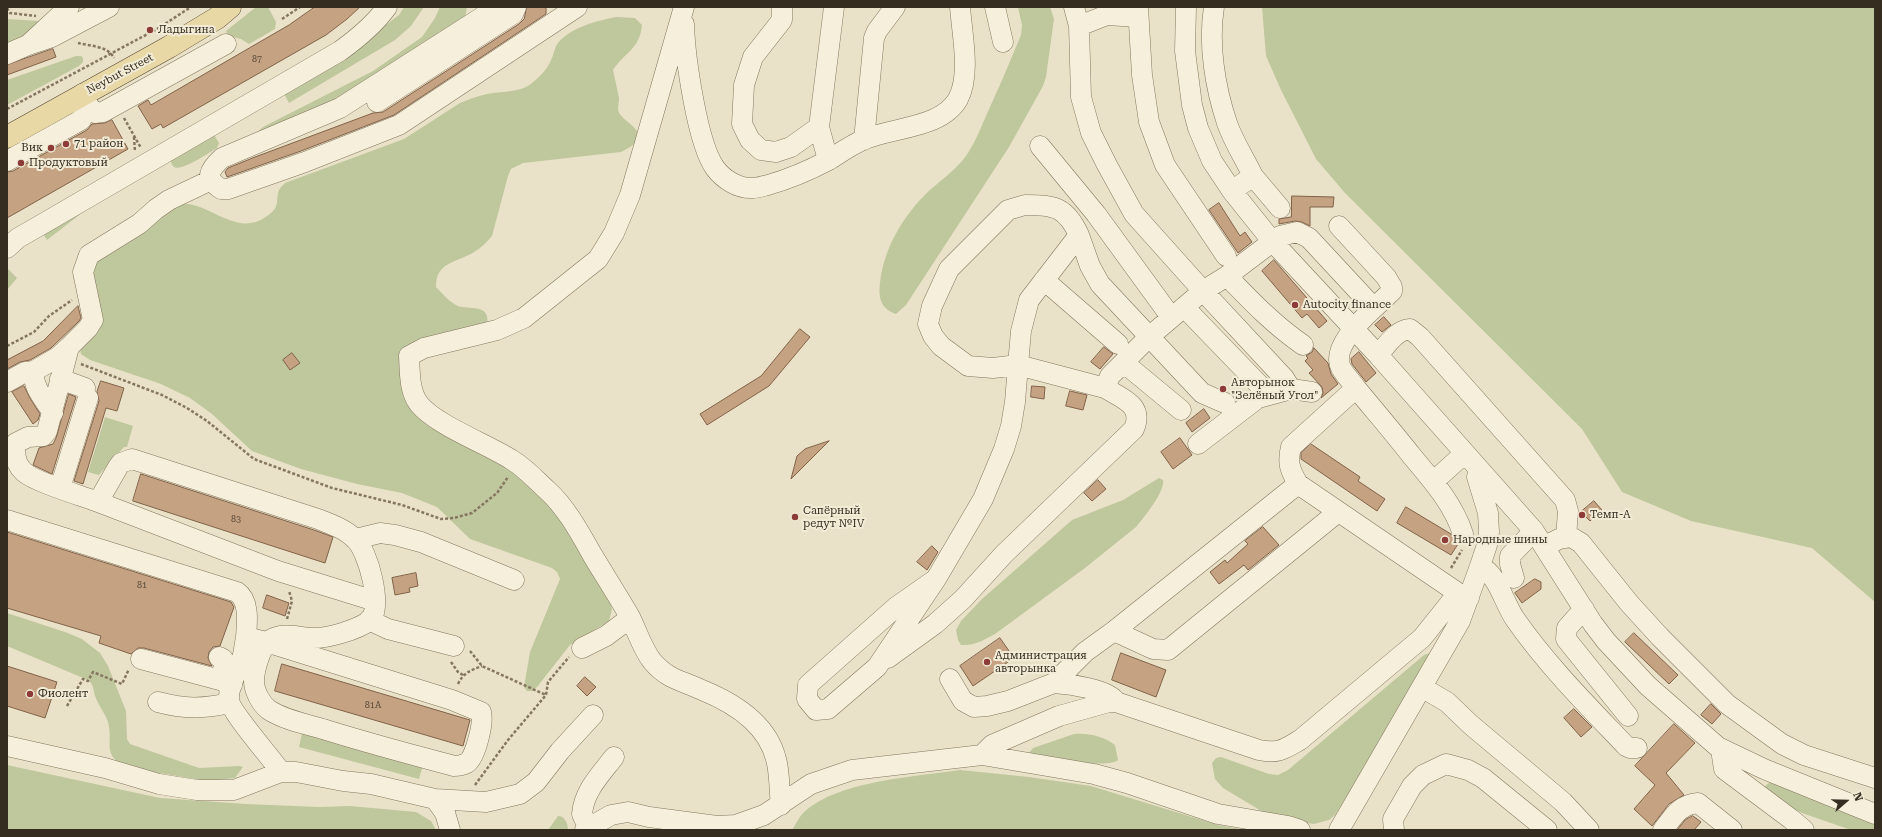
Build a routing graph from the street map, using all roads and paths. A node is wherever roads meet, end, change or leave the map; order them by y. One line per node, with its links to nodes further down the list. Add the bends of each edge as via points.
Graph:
1 (109, 7): 25 (street)
2 (191, 7): 29 (path, via 157,29)
3 (230, 7): 31 (main road, Neybut Street, via 217,18)
4 (300, 7): 23 (path)
5 (387, 7): 41 (street, via 360,37)
6 (494, 7): 43 (street, via 340,108 222,158 213,166)
7 (516, 7): 32 (street, via 513,14)
8 (577, 7): 22 (street)
9 (782, 7): 35 (street, via 782,20 753,57 744,85 742,124 750,140 761,150 776,152 791,147)
10 (834, 7): 35 (street)
11 (895, 7): 37 (street, via 874,38)
12 (960, 7): 37 (street, via 965,75 953,107 933,120)
13 (995, 7): 26 (street)
14 (1074, 7): 24 (street)
15 (1186, 7): 44 (street, via 1184,51 1192,105 1198,128 1212,161)
16 (1214, 7): 42 (street, via 1211,26 1216,76 1228,124)
17 (7, 8): 20 (path, via 10,13)
18 (684, 8): 39 (street, via 684,39 696,114 706,150 714,167 722,176 733,184 752,188 783,181); 80 (street, via 630,195 614,234 598,259 524,318 497,330 424,348 409,356 411,384 419,403 432,416)
19 (1107, 11): 21 (street); 24 (street)
20 (64, 12): 28 (street)
21 (1138, 12): 50 (street, via 1142,75 1149,122 1165,165)
22 (551, 16): 43 (street, via 399,125 305,162 228,188 221,189)
23 (282, 19)
24 (1079, 26): 53 (street, via 1081,97 1091,133 1134,214)
25 (52, 37): 28 (street); 29 (path, via 97,47)
26 (1003, 42)
27 (226, 44): 31 (street, via 103,112 95,113)
28 (28, 45): 30 (street)
29 (111, 53): 33 (path)
30 (7, 54)
31 (85, 100): 36 (main road, Neybut Street); 40 (street, via 81,120)
32 (377, 102)
33 (7, 109)
34 (125, 120): 41 (path)
35 (819, 127): 39 (street)
36 (7, 137)
37 (864, 140): 39 (street)
38 (1040, 146): 56 (street)
39 (828, 160)
40 (7, 162)
41 (149, 163): 49 (street, via 18,238)
42 (1253, 176): 44 (street); 45 (street)
43 (211, 180): 54 (street, via 169,200 140,224 89,255 83,272)
44 (1232, 191): 48 (street)
45 (1280, 208)
46 (1339, 226): 55 (street, via 1386,277 1392,287 1392,291)
47 (1079, 235): 52 (street); 58 (street, via 1090,266 1100,284); 65 (street, via 1062,210 1044,205 1025,204 1008,210 949,269 932,306 928,324 933,336 941,346 968,366 993,368)
48 (1272, 241): 51 (street); 55 (street, via 1292,232 1303,234); 57 (street)
49 (7, 248)
50 (1226, 256)
51 (1227, 276): 53 (street); 60 (street, via 1283,331)
52 (1044, 280): 59 (street); 65 (street, via 1029,300 1020,331)
53 (1202, 291): 56 (street); 71 (street)
54 (87, 292): 61 (path, via 69,301 49,316 34,332); 62 (street, via 93,320)
55 (1374, 308): 57 (street)
56 (1178, 312): 58 (street); 73 (street)
57 (1353, 330): 63 (street); 70 (street, via 1339,352 1340,366)
58 (1150, 336): 64 (street); 74 (street, via 1202,393)
59 (1118, 344)
60 (1303, 345)
61 (7, 346)
62 (67, 353): 66 (street); 67 (street); 80 (path, via 178,403 207,421 254,459 332,488 402,505 441,519 472,513 497,493)
63 (1378, 355): 79 (street); 90 (street, via 1404,329 1410,329 1420,337 1565,500 1568,511)
64 (1124, 363): 69 (street, via 1110,376); 75 (street)
65 (1018, 365): 69 (street); 97 (street, via 1015,402 1004,449 983,499)
66 (34, 372): 68 (street, via 25,372); 76 (street, via 33,380)
67 (60, 379): 76 (street); 85 (street, via 86,393)
68 (7, 382)
69 (1105, 388): 112 (street, via 1135,408 1138,419 1134,429 1004,554 963,599 935,624)
70 (1356, 388): 83 (street); 84 (street, via 1291,447 1288,459 1290,470)
71 (1292, 389): 72 (street); 73 (street)
72 (1312, 392)
73 (1269, 395): 77 (street, via 1258,398)
74 (1225, 403)
75 (1181, 410)
76 (53, 413): 81 (street, via 43,436 28,437 16,443 15,456)
77 (1198, 444)
78 (32, 448): 81 (street)
79 (1465, 453): 82 (street); 83 (street)
80 (517, 464): 102 (street, via 549,491 570,518)
81 (22, 469): 85 (street)
82 (1479, 469): 89 (street); 94 (street, via 1477,478 1488,513 1489,532)
83 (1433, 482): 92 (street, via 1459,523)
84 (1298, 484): 87 (street); 104 (street)
85 (60, 488): 86 (street)
86 (98, 502): 91 (street, via 114,471 121,463 132,459 332,524); 95 (street)
87 (1338, 512): 99 (street); 104 (street, via 1168,650 1153,649)
88 (7, 520): 105 (street, via 237,592 245,601 248,623)
89 (1540, 538): 90 (street); 96 (street, via 1510,556); 101 (street)
90 (1566, 538): 131 (street, via 1571,537 1581,543 1629,603 1727,704 1782,744 1804,755)
91 (356, 540): 98 (street, via 380,533 396,535 421,542); 100 (street, via 367,560)
92 (1463, 541): 93 (path)
93 (1453, 566)
94 (1480, 566): 99 (street); 126 (street, via 1490,572 1514,617 1538,652 1626,746)
95 (278, 571): 100 (street); 106 (path, via 292,601)
96 (1514, 578)
97 (936, 579): 112 (street); 112 (street, via 896,607 808,686 807,699 816,710 828,709)
98 (514, 580)
99 (1464, 596): 116 (street, via 1460,621); 121 (street, via 1422,638 1300,740 1278,752 1260,750)
100 (375, 601): 103 (street, via 374,613)
101 (1584, 609): 124 (street, via 1567,628 1566,639); 127 (street, via 1606,641 1648,686 1710,742)
102 (630, 618): 108 (street, via 606,636); 134 (street, via 652,660 671,678 702,689 732,704 751,717 767,736 776,759)
103 (369, 620): 106 (street, via 355,628 328,636); 107 (street, via 388,629)
104 (1114, 631): 115 (street, via 1085,652)
105 (246, 637): 106 (street); 117 (street, via 243,655)
106 (274, 639): 119 (street); 119 (street, via 258,662 254,682 257,694 268,709 283,717 454,766 467,762 472,755 483,720 481,712)
107 (454, 646): 111 (path, via 469,650); 113 (path, via 451,662)
108 (582, 648): 118 (path, via 572,654 548,682)
109 (219, 657): 117 (street, via 225,663)
110 (134, 665): 117 (street); 122 (path, via 122,684 93,672 88,682 83,679)
111 (482, 666): 113 (path); 118 (path)
112 (877, 667)
113 (463, 676): 119 (path)
114 (950, 679): 115 (street, via 963,701 974,707 1008,701)
115 (1054, 683): 121 (street, via 1075,684 1108,695)
116 (1423, 688): 140 (street); 143 (street, via 1447,702 1563,802)
117 (227, 689): 120 (street, via 201,708 182,708); 130 (street, via 242,722)
118 (546, 695): 132 (path)
119 (452, 700)
120 (158, 702)
121 (1116, 702): 128 (street, via 1090,706 1059,716 992,744)
122 (68, 706)
123 (593, 715): 133 (street, via 536,782 520,794 486,802)
124 (1628, 716)
125 (7, 746): 130 (street, via 105,768 159,784 197,790 234,790)
126 (1637, 748)
127 (1724, 751): 135 (street); 136 (street, via 1724,769)
128 (982, 755): 134 (street, via 852,770 811,784); 139 (street, via 1094,774 1218,814)
129 (614, 757): 137 (street, via 587,795 582,814)
130 (281, 772): 133 (street, via 371,784)
131 (1875, 778)
132 (470, 789)
133 (435, 799): 138 (street, via 445,813)
134 (780, 805): 137 (street, via 764,815 736,825 717,826 628,812 611,815)
135 (1875, 814)
136 (1791, 826)
137 (586, 828)
138 (450, 830)
139 (1300, 830)
140 (1339, 830)
141 (1394, 830): 142 (street, via 1393,819 1412,786 1423,775 1446,764 1484,778)
142 (1547, 830)
143 (1589, 830)
144 (1663, 830): 145 (street, via 1680,809 1687,804 1698,803)
145 (1732, 830)

